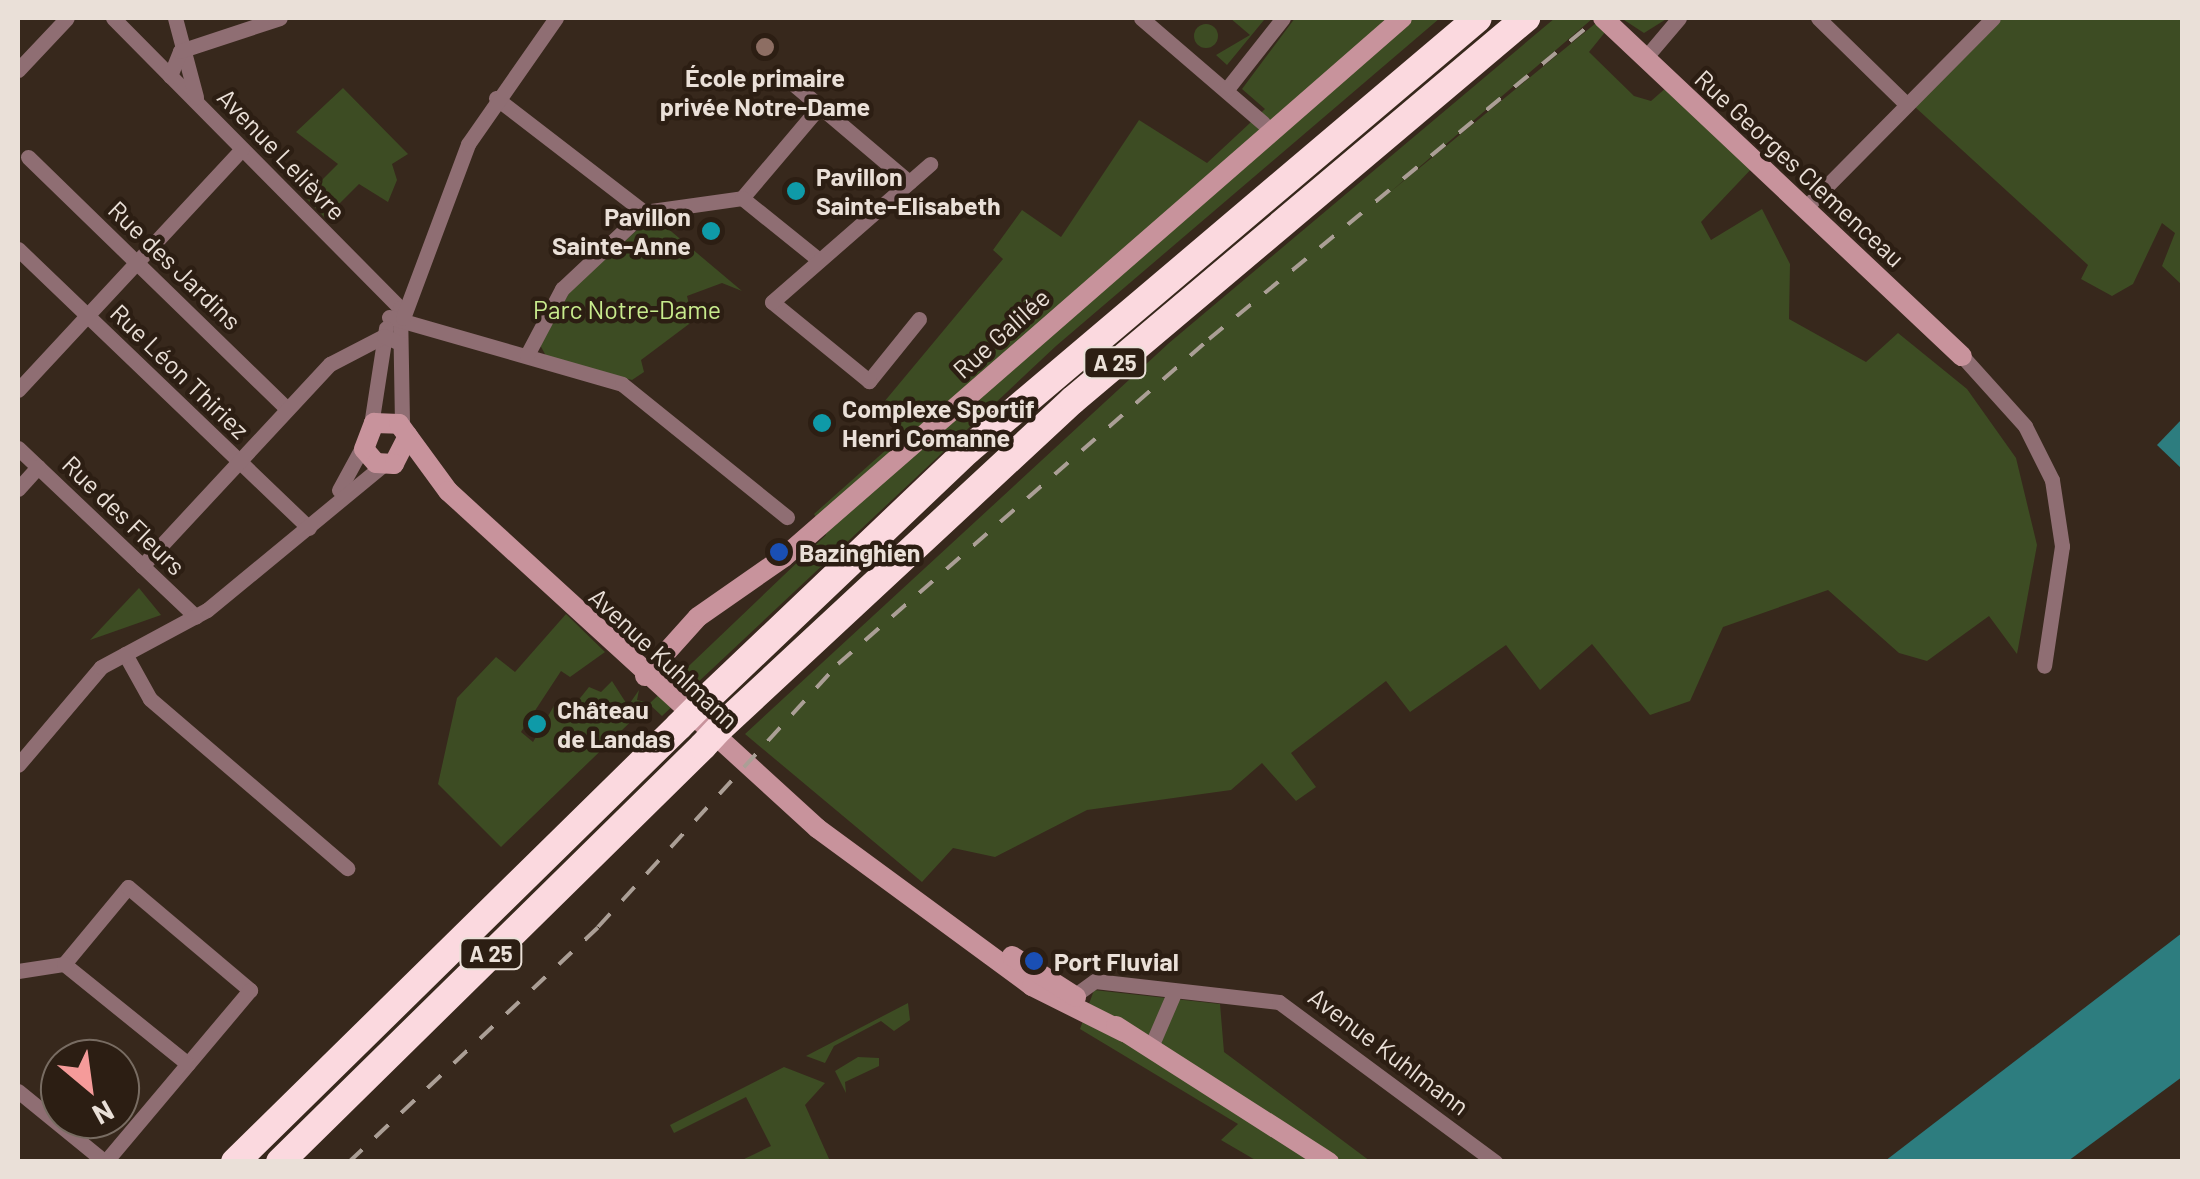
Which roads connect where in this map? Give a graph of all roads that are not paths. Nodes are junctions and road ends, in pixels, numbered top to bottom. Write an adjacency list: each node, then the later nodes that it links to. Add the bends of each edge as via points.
1 (67, 18): 19 (street)
2 (113, 18): 17 (street, Avenue Lelièvre)
3 (175, 18): 16 (street)
4 (280, 18): 16 (street)
5 (556, 18): 23 (street)
6 (1141, 18): 22 (street)
7 (1283, 18): 22 (street)
8 (1390, 18): 27 (street, Rue Galilée)
9 (1402, 18): 31 (street, Rue Galilée)
10 (1478, 18): 64 (highway, A 25, via 1044,383)
11 (1526, 18): 78 (highway, A 25, via 1073,400 712,737)
12 (1603, 18): 18 (street, Rue Georges Clemenceau)
13 (1679, 18): 18 (street)
14 (1818, 18): 24 (street)
15 (1992, 18): 24 (street)
16 (181, 42): 17 (street, via 160,52); 20 (street); 26 (street)
17 (139, 45): 20 (street, Avenue Lelièvre)
18 (1646, 56): 34 (street, Rue Georges Clemenceau)
19 (18, 70)
20 (170, 76): 26 (street, Avenue Lelièvre)
21 (790, 82): 25 (street)
22 (1227, 89): 27 (street)
23 (496, 98): 35 (street); 39 (street, via 458,166)
24 (1907, 105): 34 (street)
25 (820, 106): 32 (street); 33 (street)
26 (210, 116): 28 (street, Avenue Lelièvre)
27 (1264, 123): 31 (street, Rue Galilée)
28 (242, 150): 38 (street); 39 (street, Avenue Lelièvre)
29 (21, 158): 38 (street, Rue des Jardins)
30 (930, 164): 32 (street)
31 (1216, 175): 63 (street, Rue Galilée)
32 (909, 182): 37 (street)
33 (742, 198): 35 (street); 37 (street)
34 (1805, 208): 45 (street, Rue Georges Clemenceau)
35 (644, 212): 44 (street, via 562,289)
36 (18, 249): 40 (street, Rue Léon Thiriez)
37 (820, 260): 41 (street, via 772,302 868,381)
38 (136, 263): 40 (street); 47 (street, Rue des Jardins)
39 (394, 312): 42 (street); 43 (street); 44 (street)
40 (87, 316): 46 (street); 52 (street, Rue Léon Thiriez)
41 (919, 319)
42 (384, 336): 43 (street); 47 (street, via 336,359); 48 (street)
43 (400, 343): 49 (street)
44 (527, 356): 57 (street, via 622,384)
45 (1962, 356): 62 (street, via 2025,426 2052,480 2062,546)
46 (18, 390)
47 (287, 409): 52 (street)
48 (371, 425): 49 (street); 50 (street)
49 (405, 431): 53 (street); 56 (street, Avenue Kuhlmann)
50 (363, 446): 53 (street, Avenue Kuhlmann); 58 (street)
51 (18, 448): 54 (street, Rue des Fleurs)
52 (239, 462): 58 (street, Rue Léon Thiriez); 59 (street)
53 (388, 465): 56 (street, Avenue Kuhlmann); 58 (street)
54 (38, 467): 55 (street); 59 (street, Rue des Fleurs)
55 (18, 489)
56 (448, 491): 63 (street, Avenue Kuhlmann)
57 (787, 517)
58 (309, 528): 60 (street)
59 (142, 566): 60 (street, Rue des Fleurs)
60 (196, 618): 61 (street)
61 (125, 654): 65 (street, via 101,667); 66 (street, via 150,698)
62 (2044, 666)
63 (650, 680): 64 (street, Avenue Kuhlmann)
64 (684, 712): 70 (street, Avenue Kuhlmann, via 851,854); 73 (highway, A 25)
65 (18, 764)
66 (348, 868)
67 (64, 964): 68 (street); 72 (street); 72 (street, via 128,886 250,990)
68 (18, 971)
69 (1175, 991): 70 (street, Avenue Kuhlmann, via 1095,981); 71 (street); 80 (street, Avenue Kuhlmann, via 1293,1008)
70 (1068, 1000): 71 (street, Avenue Kuhlmann)
71 (1150, 1048): 79 (street, Avenue Kuhlmann)
72 (188, 1064): 75 (street)
73 (316, 1082): 76 (highway); 77 (highway, A 25)
74 (18, 1091): 75 (street)
75 (105, 1162)
76 (226, 1162)
77 (236, 1162)
78 (280, 1162)
79 (1329, 1162)
80 (1495, 1162)

